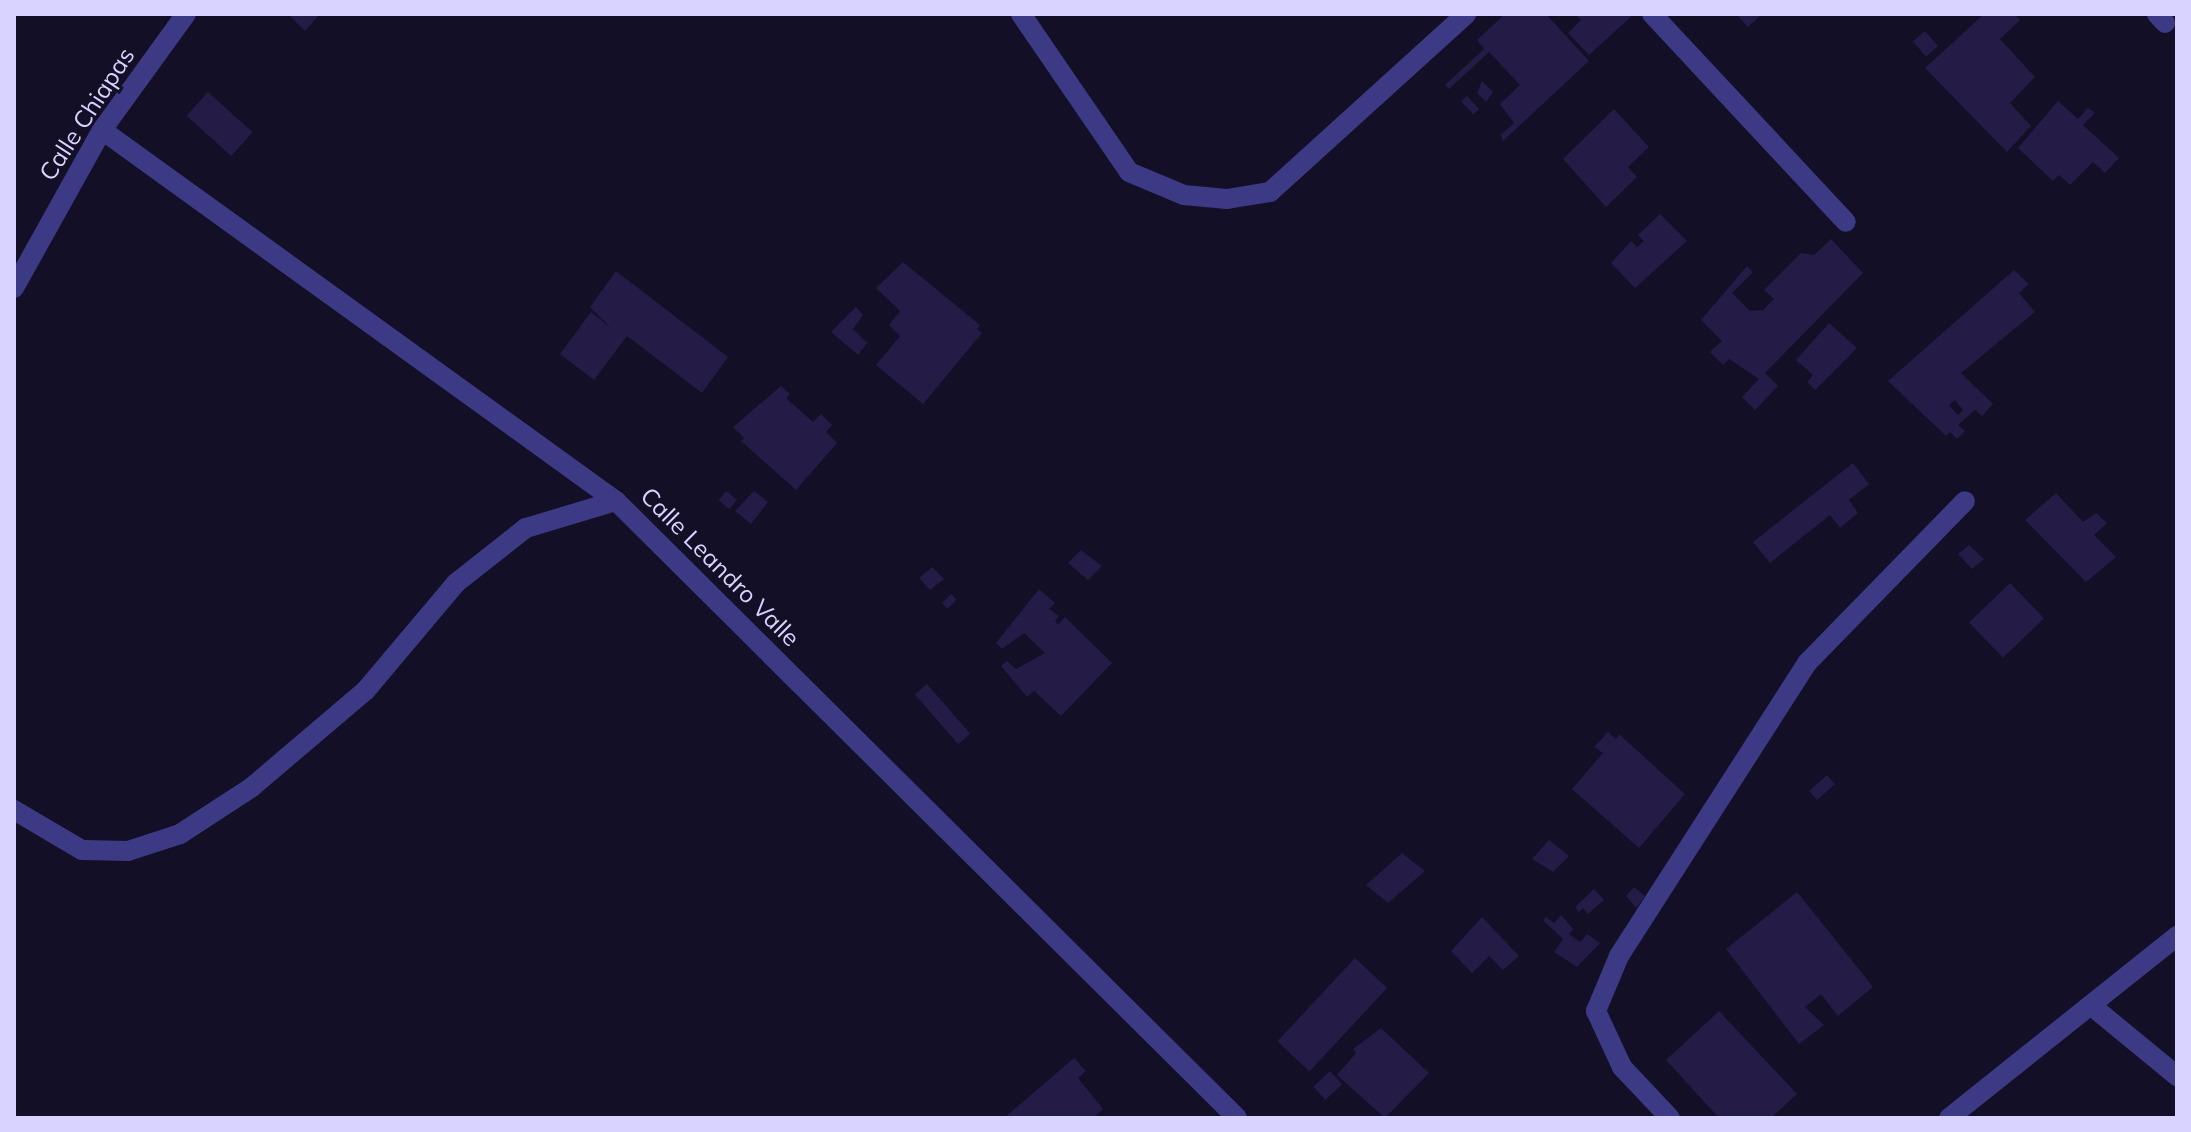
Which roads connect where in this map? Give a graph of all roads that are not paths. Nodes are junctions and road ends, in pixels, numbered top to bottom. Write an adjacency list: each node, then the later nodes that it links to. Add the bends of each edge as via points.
1 (186, 14): 5 (street, Calle Chiapas)
2 (1021, 14): 3 (street, via 1129,172 1184,195 1227,199 1270,192)
3 (1466, 14)
4 (1652, 14): 6 (street)
5 (102, 130): 7 (street, Calle Chiapas); 8 (street, Calle Leandro Valle)
6 (1846, 222)
7 (14, 288)
8 (616, 501): 10 (street, via 526,528 456,583 366,690 252,787 180,834 128,851 82,850); 14 (street, Calle Leandro Valle)
9 (1965, 501): 15 (street, via 1807,663 1619,956 1596,1011 1622,1067)
10 (14, 810)
11 (2177, 936): 12 (street)
12 (2093, 1007): 13 (street); 16 (street)
13 (2177, 1076)
14 (1237, 1118)
15 (1670, 1118)
16 (1949, 1118)

